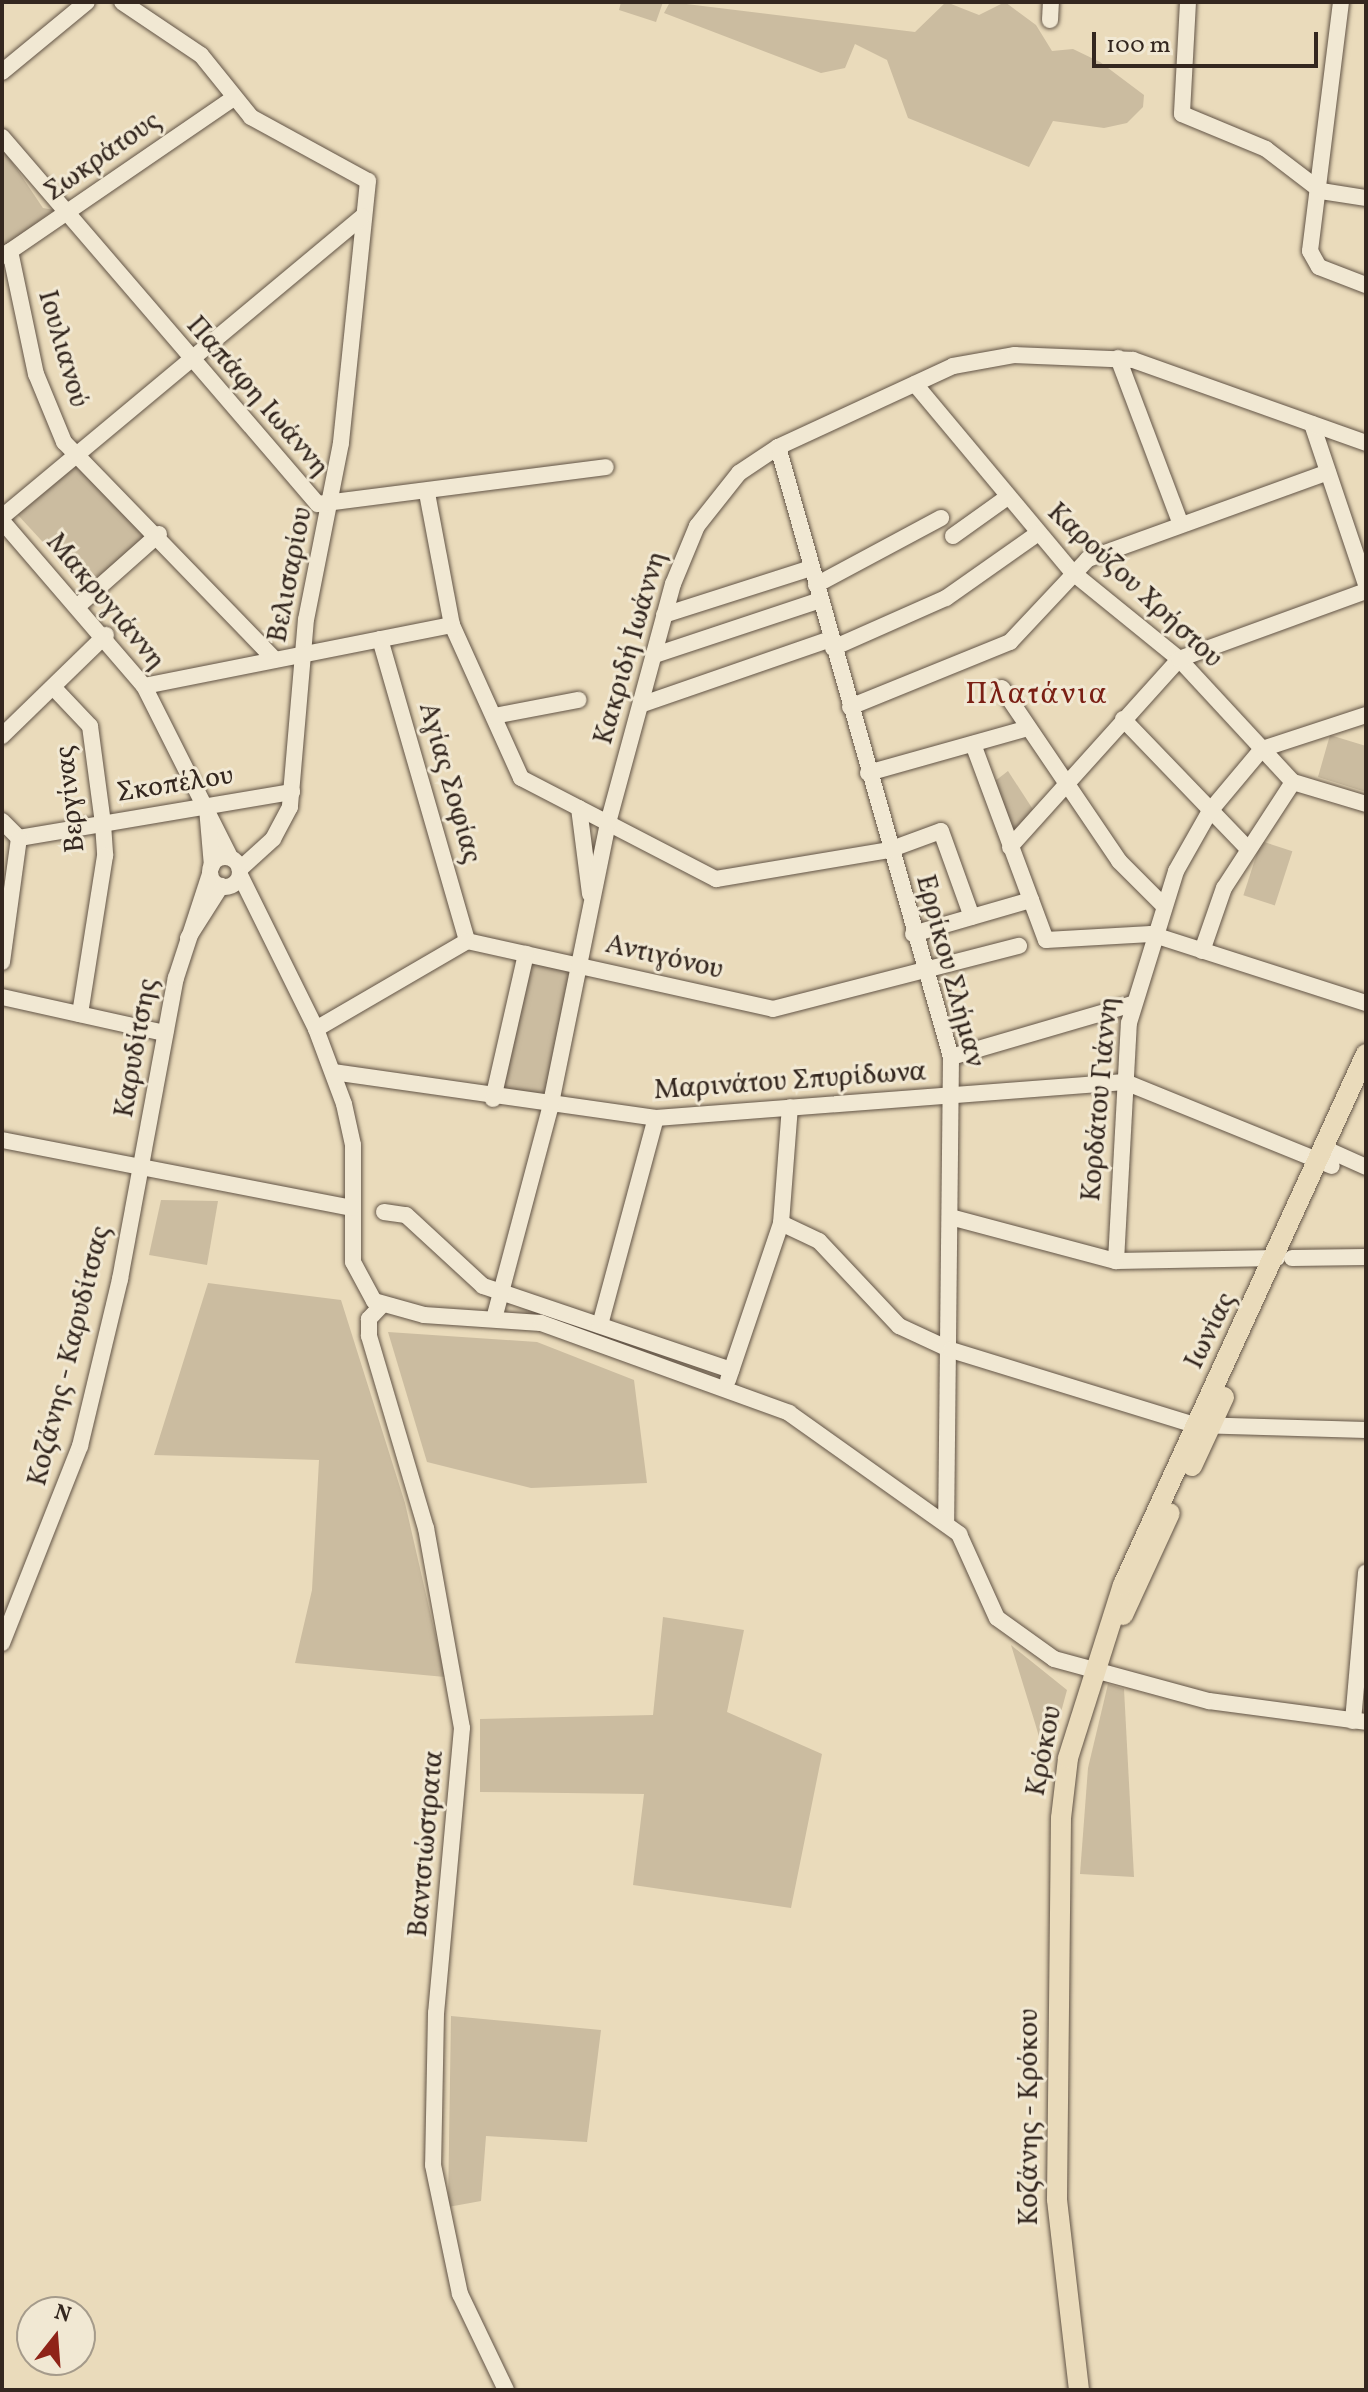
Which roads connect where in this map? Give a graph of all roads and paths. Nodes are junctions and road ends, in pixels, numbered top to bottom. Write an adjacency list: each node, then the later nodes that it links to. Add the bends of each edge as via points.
1 (87, 2): 7 (street)
2 (122, 2): 8 (street, via 201,55)
3 (1051, 2): 6 (street)
4 (1188, 2): 10 (street, via 1177,102 1194,125 1266,149)
5 (1341, 2): 10 (street)
6 (1050, 20)
7 (2, 72)
8 (232, 99): 12 (street, Σωκράτους); 13 (street, Βελισαρίου, via 275,131 366,176)
9 (2, 137): 12 (street, Παπάφη Ιωάννη)
10 (1321, 191): 11 (street); 15 (street, via 1313,261)
11 (1366, 198)
12 (67, 213): 14 (street, Σωκράτους); 17 (street, Παπάφη Ιωάννη)
13 (362, 217): 17 (street); 27 (street, Βελισαρίου)
14 (6, 254): 22 (street, Ιουλιανού, via 40,387)
15 (1366, 285)
16 (1118, 358): 18 (street, Κακριδή Ιωάννη, via 978,358); 19 (street, Κακριδή Ιωάννη); 30 (street)
17 (190, 360): 22 (street); 27 (street, Παπάφη Ιωάννη, via 300,491)
18 (915, 384): 21 (street, Κακριδή Ιωάννη); 26 (street, Καρούζου Χρήστου)
19 (1312, 424): 20 (street, Κακριδή Ιωάννη); 24 (street)
20 (1366, 443)
21 (778, 447): 35 (street, Ερρίκου Σλήμαν); 39 (street, Κακριδή Ιωάννη, via 739,473 707,509)
22 (74, 457): 29 (street); 31 (street)
23 (606, 467): 25 (street, Παπάφη Ιωάννη)
24 (1328, 472): 30 (street); 36 (street)
25 (427, 493): 27 (street, Παπάφη Ιωάννη); 40 (street)
26 (1006, 498): 32 (street, Καρούζου Χρήστου); 33 (street)
27 (331, 507): 44 (street, Βελισαρίου)
28 (941, 518): 35 (street)
29 (2, 519): 38 (street, Μακρυγιάννη)
30 (1181, 525): 34 (street)
31 (159, 534): 38 (street); 47 (street)
32 (1037, 534): 34 (street, Καρούζου Χρήστου); 43 (street, via 946,598)
33 (953, 536)
34 (1072, 572): 46 (street, Καρούζου Χρήστου); 53 (street, via 1010,642)
35 (816, 584): 39 (street); 43 (street, Ερρίκου Σλήμαν); 45 (street)
36 (1366, 584)
37 (1366, 591): 46 (street)
38 (79, 605): 41 (street, Μακρυγιάννη)
39 (664, 615): 45 (street, Κακριδή Ιωάννη)
40 (452, 625): 42 (street); 55 (street)
41 (106, 635): 48 (street, Μακρυγιάννη); 49 (street)
42 (380, 639): 44 (street); 83 (street, Αγίας Σοφίας)
43 (832, 643): 52 (street); 53 (street, Ερρίκου Σλήμαν)
44 (302, 655): 47 (street); 64 (street, Βελισαρίου)
45 (655, 655): 52 (street, Κακριδή Ιωάννη)
46 (1179, 659): 56 (street); 60 (street, Καρούζου Χρήστου)
47 (275, 660): 48 (street)
48 (144, 686): 66 (street, Μακρυγιάννη)
49 (53, 687): 58 (street); 71 (street, Βεργίνας, via 90,726)
50 (1002, 688): 57 (street)
51 (578, 700): 55 (street)
52 (643, 704): 70 (street, Κακριδή Ιωάννη)
53 (850, 707): 61 (street, Ερρίκου Σλήμαν)
54 (1366, 715): 60 (street)
55 (494, 716): 67 (street, via 521,778)
56 (1123, 719): 62 (street); 68 (street)
57 (1028, 728): 59 (street); 62 (street)
58 (2, 736)
59 (973, 744): 61 (street); 73 (street)
60 (1262, 749): 63 (street, Καρούζου Χρήστου); 68 (street, Κορδάτου Γιάννη)
61 (868, 773): 75 (street, Ερρίκου Σλήμαν)
62 (1070, 779): 73 (street); 78 (street, via 1119,861)
63 (1293, 782): 65 (street); 74 (street)
64 (292, 792): 66 (street, Σκοπέλου); 76 (street, Βελισαρίου, via 287,819)
65 (1366, 804)
66 (207, 806): 71 (street, Σκοπέλου); 76 (street, Μακρυγιάννη)
67 (579, 808): 70 (street); 79 (street)
68 (1210, 811): 74 (street); 78 (street, Κορδάτου Γιάννη)
69 (2, 821): 72 (street)
70 (608, 823): 75 (street, via 716,879); 79 (street, Κακριδή Ιωάννη)
71 (103, 824): 72 (street, Σκοπέλου); 93 (street, Βεργίνας, via 105,856)
72 (19, 838): 87 (street)
73 (1010, 847): 77 (street)
74 (1247, 848): 85 (street)
75 (889, 850): 80 (street, via 945,834); 81 (street, Ερρίκου Σλήμαν)
76 (226, 873): 94 (street, Μακρυγιάννη, via 273,941); 95 (street, Καρυδίτσης, via 187,939)
77 (1031, 900): 80 (street); 82 (street, via 1046,940)
78 (1162, 904): 82 (street, Κορδάτου Γιάννη)
79 (592, 907): 88 (street, Κακριδή Ιωάννη)
80 (972, 917): 81 (street)
81 (913, 934): 89 (street, Ερρίκου Σλήμαν)
82 (1151, 934): 85 (street); 92 (street, Κορδάτου Γιάννη)
83 (467, 941): 86 (street, Αντιγόνου); 94 (street)
84 (1019, 946): 89 (street, Αντιγόνου)
85 (1202, 951): 91 (street)
86 (526, 954): 88 (street, Αντιγόνου); 101 (street)
87 (2, 962)
88 (581, 966): 89 (street, Αντιγόνου, via 773,1009); 104 (street, Κακριδή Ιωάννη)
89 (925, 971): 97 (street, Ερρίκου Σλήμαν)
90 (2, 997): 93 (street)
91 (1366, 1003)
92 (1132, 1004): 97 (street); 99 (street, Κορδάτου Γιάννη)
93 (80, 1014): 95 (street)
94 (316, 1029): 98 (street, Μακρυγιάννη)
95 (165, 1033): 108 (street, Καρυδίτσης)
96 (1366, 1054): 107 (main road, Ιωνίας)
97 (951, 1057): 102 (street, Ερρίκου Σλήμαν)
98 (333, 1072): 101 (street, Μαρινάτου Σπυρίδωνα); 110 (street, Μακρυγιάννη, via 352,1136)
99 (1125, 1082): 102 (street, Μαρινάτου Σπυρίδωνα); 107 (street, Μαρινάτου Σπυρίδωνα); 116 (street, Κορδάτου Γιάννη)
100 (1366, 1086): 107 (main road, Ιωνίας)
101 (493, 1099): 104 (street, Μαρινάτου Σπυρίδωνα)
102 (953, 1099): 103 (street, Μαρινάτου Σπυρίδωνα); 112 (street, Ερρίκου Σλήμαν)
103 (790, 1107): 105 (street, Μαρινάτου Σπυρίδωνα); 113 (street)
104 (550, 1108): 105 (street, Μαρινάτου Σπυρίδωνα); 117 (street, Κακριδή Ιωάννη)
105 (656, 1118): 120 (street)
106 (2, 1140): 108 (street)
107 (1328, 1158): 109 (street, Μαρινάτου Σπυρίδωνα); 115 (main road, Ιωνίας)
108 (142, 1167): 110 (street); 128 (street, Κοζάνης - Καρυδίτσας, via 80,1446)
109 (1366, 1167)
110 (351, 1208): 118 (street, Μακρυγιάννη, via 357,1279)
111 (384, 1212): 117 (street, via 406,1215 483,1286)
112 (954, 1218): 116 (street); 121 (street, Ερρίκου Σλήμαν)
113 (781, 1223): 121 (street, via 819,1241 899,1326); 122 (street)
114 (1366, 1257): 115 (street)
115 (1284, 1258): 116 (street); 124 (main road, Ιωνίας)
116 (1116, 1261)
117 (502, 1290): 119 (street, Κακριδή Ιωάννη); 120 (street)
118 (381, 1306): 119 (street, via 424,1315); 132 (street, Βαντσιώστρατα, via 369,1319 369,1336 426,1528 462,1728 436,2025 433,2165 460,2294)
119 (495, 1315): 123 (street, via 541,1323)
120 (600, 1325): 122 (street)
121 (951, 1350): 124 (street); 126 (street, Ερρίκου Σλήμαν)
122 (731, 1370): 123 (street)
123 (725, 1388): 126 (street, via 819,1430)
124 (1203, 1426): 125 (street); 129 (main road, Ιωνίας)
125 (1366, 1430)
126 (946, 1524): 129 (street, via 972,1551 997,1618 1044,1653)
127 (1366, 1573): 130 (street)
128 (2, 1643)
129 (1094, 1672): 130 (street, via 1209,1701); 131 (main road, Κρόκου, via 1068,1758)
130 (1359, 1722)
131 (1060, 1842): 133 (main road, Κοζάνης - Κρόκου, via 1057,2199)
132 (506, 2390)
133 (1079, 2390)

